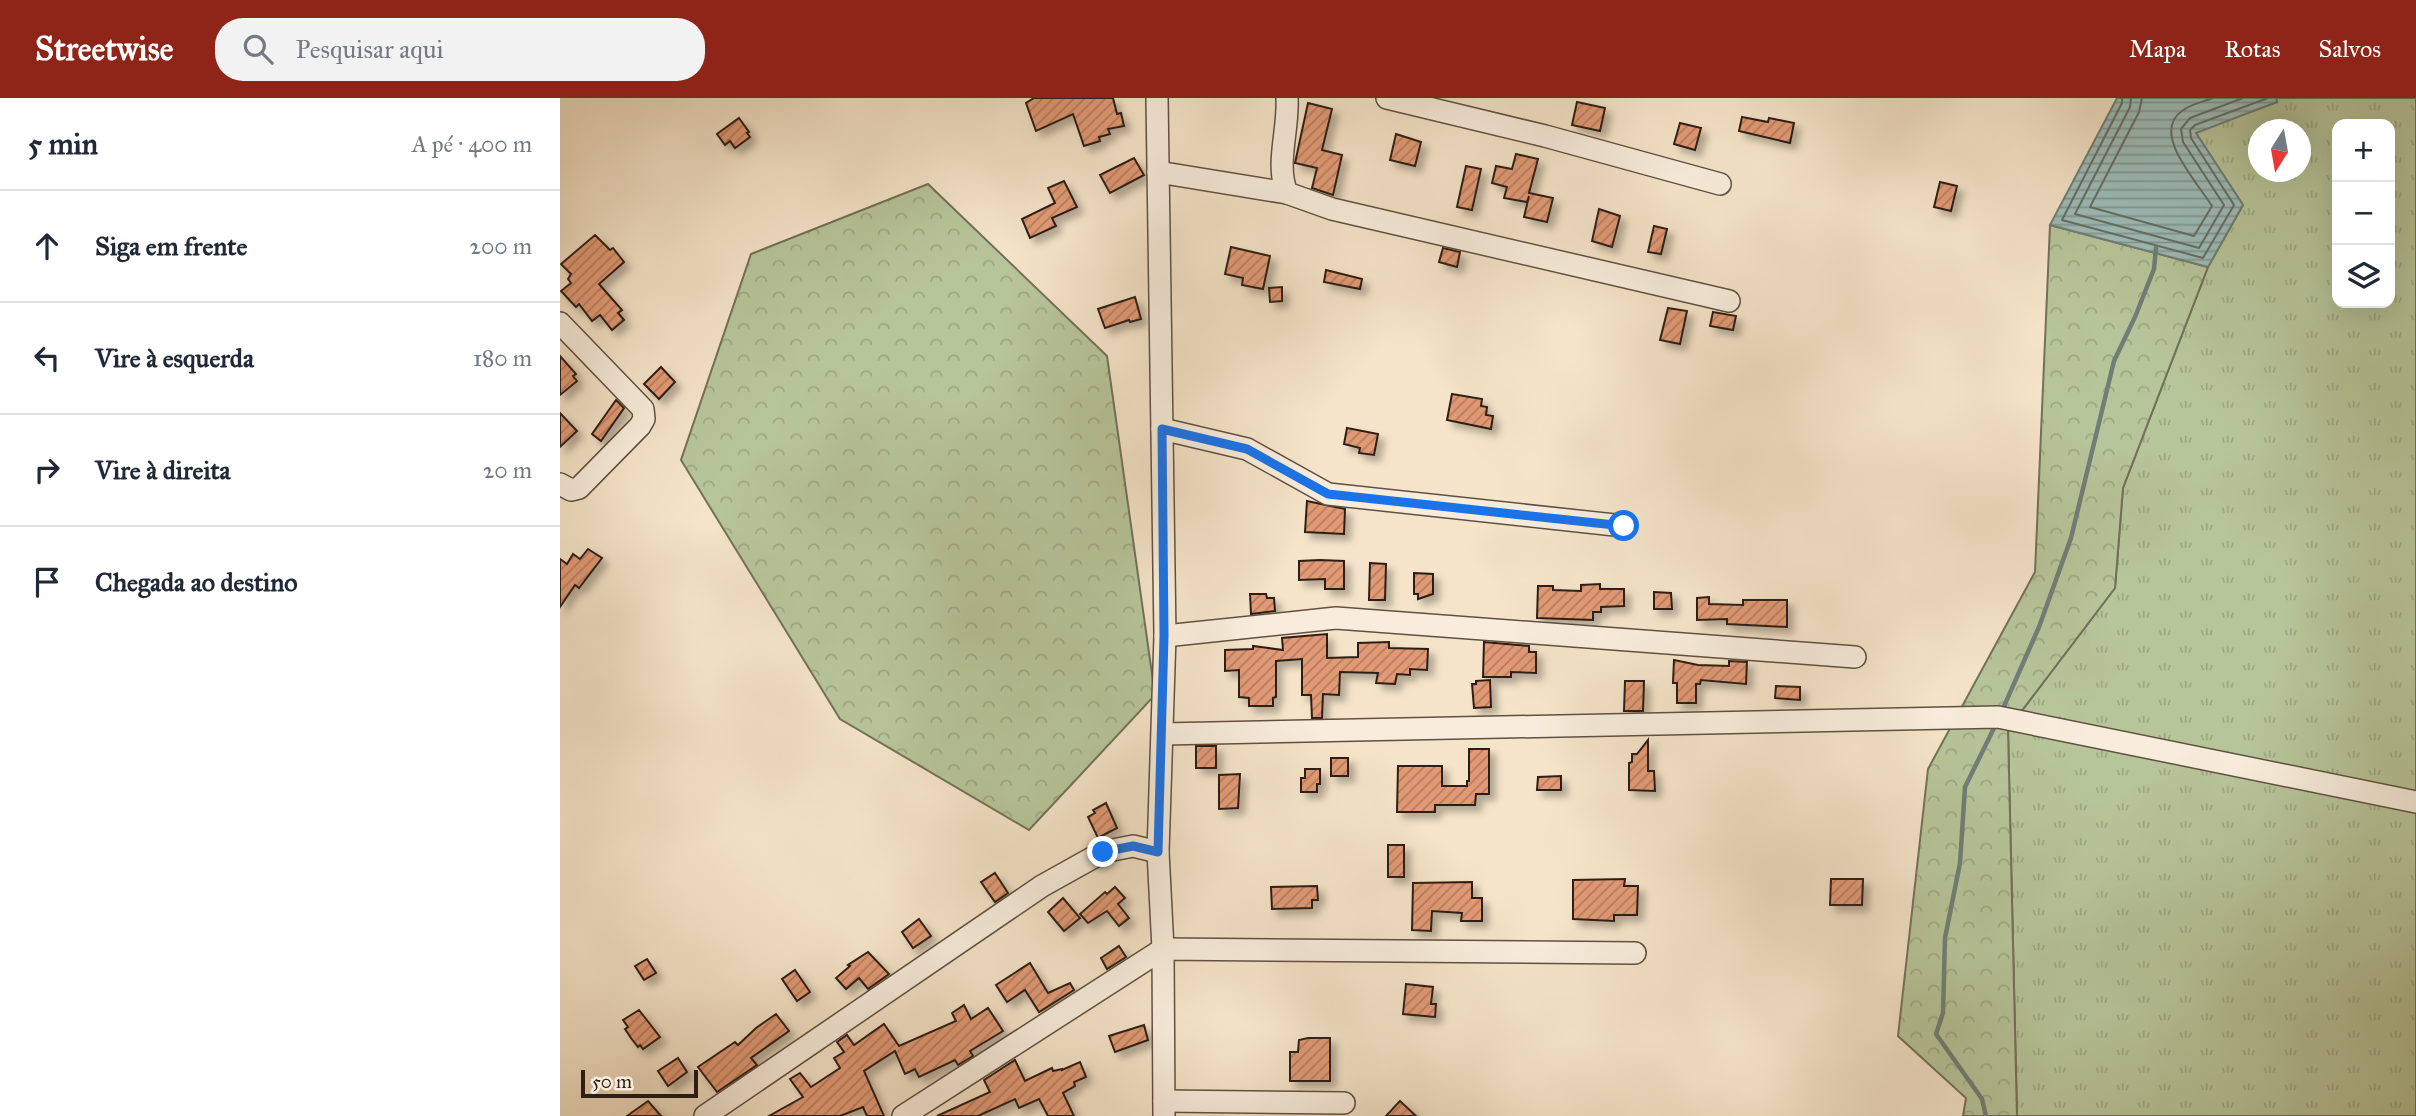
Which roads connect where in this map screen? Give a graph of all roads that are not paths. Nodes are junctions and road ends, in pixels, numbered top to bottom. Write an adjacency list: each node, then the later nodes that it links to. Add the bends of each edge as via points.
1 (1157, 98): 4 (street)
2 (1287, 98): 6 (street, via 1282,182)
3 (1387, 98): 5 (street)
4 (1158, 172): 6 (street); 9 (street)
5 (1720, 184)
6 (1287, 193): 7 (street, via 1332,209)
7 (1729, 301)
8 (560, 323): 10 (street, via 643,409 644,419 579,488 571,490)
9 (1162, 429): 11 (street, via 1247,449 1328,494); 12 (street)
10 (560, 484)
11 (1624, 526)
12 (1164, 636): 13 (street, via 1336,618); 14 (street)
13 (1855, 657)
14 (1163, 734): 15 (street, via 1998,717); 16 (street)
15 (2416, 802)
16 (1158, 852): 17 (street); 21 (street, via 1133,846 1103,852 1042,887)
17 (1163, 949): 18 (street); 20 (street); 22 (street)
18 (1635, 953)
19 (1344, 1104): 20 (street)
20 (1164, 1109)
21 (705, 1116)
22 (904, 1116)

